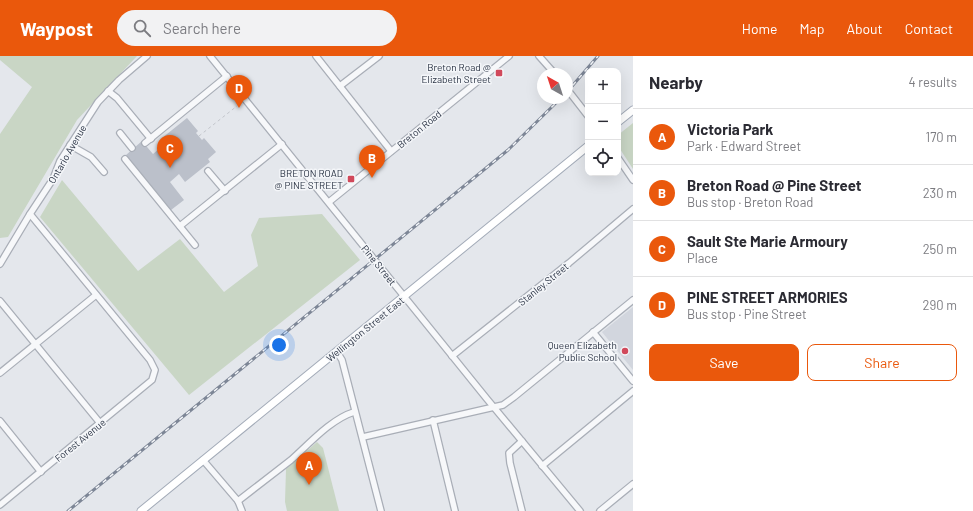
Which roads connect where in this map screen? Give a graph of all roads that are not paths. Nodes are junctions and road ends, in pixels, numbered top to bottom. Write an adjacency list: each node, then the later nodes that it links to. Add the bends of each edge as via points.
1 (148, 56): 10 (street, Ontario Avenue)
2 (210, 56): 8 (street, Pine Street)
3 (316, 56): 9 (street)
4 (379, 56): 9 (street)
5 (509, 56): 22 (street, Breton Road)
6 (539, 56): 7 (street)
7 (550, 68)
8 (227, 76): 16 (street); 18 (street, Pine Street)
9 (340, 86): 22 (street)
10 (108, 91): 16 (street, via 117,98); 19 (street, Ontario Avenue)
11 (573, 96): 12 (street)
12 (585, 112)
13 (632, 112): 14 (main road)
14 (621, 120)
15 (120, 133): 20 (street)
16 (151, 139): 17 (street)
17 (145, 144)
18 (282, 144): 28 (street); 29 (street, Pine Street)
19 (70, 145): 26 (street, via 91,157); 31 (street, Ontario Avenue, via 53,179)
20 (132, 148)
21 (585, 148): 36 (main road, Wellington Street East)
22 (391, 151): 29 (street, Breton Road)
23 (125, 159): 32 (street)
24 (621, 162): 27 (street)
25 (208, 171): 28 (street)
26 (104, 172)
27 (633, 180)
28 (225, 191): 32 (street)
29 (329, 202): 36 (street, Pine Street)
30 (633, 209): 42 (street, Stanley Street)
31 (30, 214): 34 (street, Ontario Avenue); 35 (street)
32 (180, 226): 33 (street)
33 (195, 245)
34 (0, 264)
35 (96, 295): 40 (street); 50 (street, Forest Avenue, via 150,360 155,370 152,380)
36 (404, 297): 41 (main road, Wellington Street East); 42 (street, Pine Street)
37 (633, 300): 39 (street)
38 (0, 301): 40 (street)
39 (593, 332): 44 (street); 46 (street, via 514,397 503,405)
40 (35, 344): 43 (street); 50 (street)
41 (337, 352): 47 (street, via 342,360); 53 (main road, Wellington Street East)
42 (452, 356): 46 (street, Pine Street)
43 (0, 373)
44 (633, 381)
45 (633, 391): 54 (street)
46 (494, 407): 48 (street); 52 (street, Pine Street)
47 (354, 412): 51 (street); 57 (street, via 346,414)
48 (433, 420): 51 (street); 62 (street)
49 (0, 421): 55 (street)
50 (100, 423): 55 (street, Forest Avenue)
51 (363, 437): 61 (street)
52 (522, 441): 54 (street, Pine Street); 63 (street, via 510,453 510,458)
53 (204, 460): 57 (street); 59 (main road, Wellington Street East)
54 (542, 466): 64 (street, Pine Street)
55 (41, 472): 58 (street, Forest Avenue)
56 (633, 484): 65 (street)
57 (238, 502): 60 (street)
58 (0, 505)
59 (141, 511)
60 (242, 511)
61 (381, 511)
62 (455, 511)
63 (522, 511)
64 (580, 511)
65 (600, 511)

